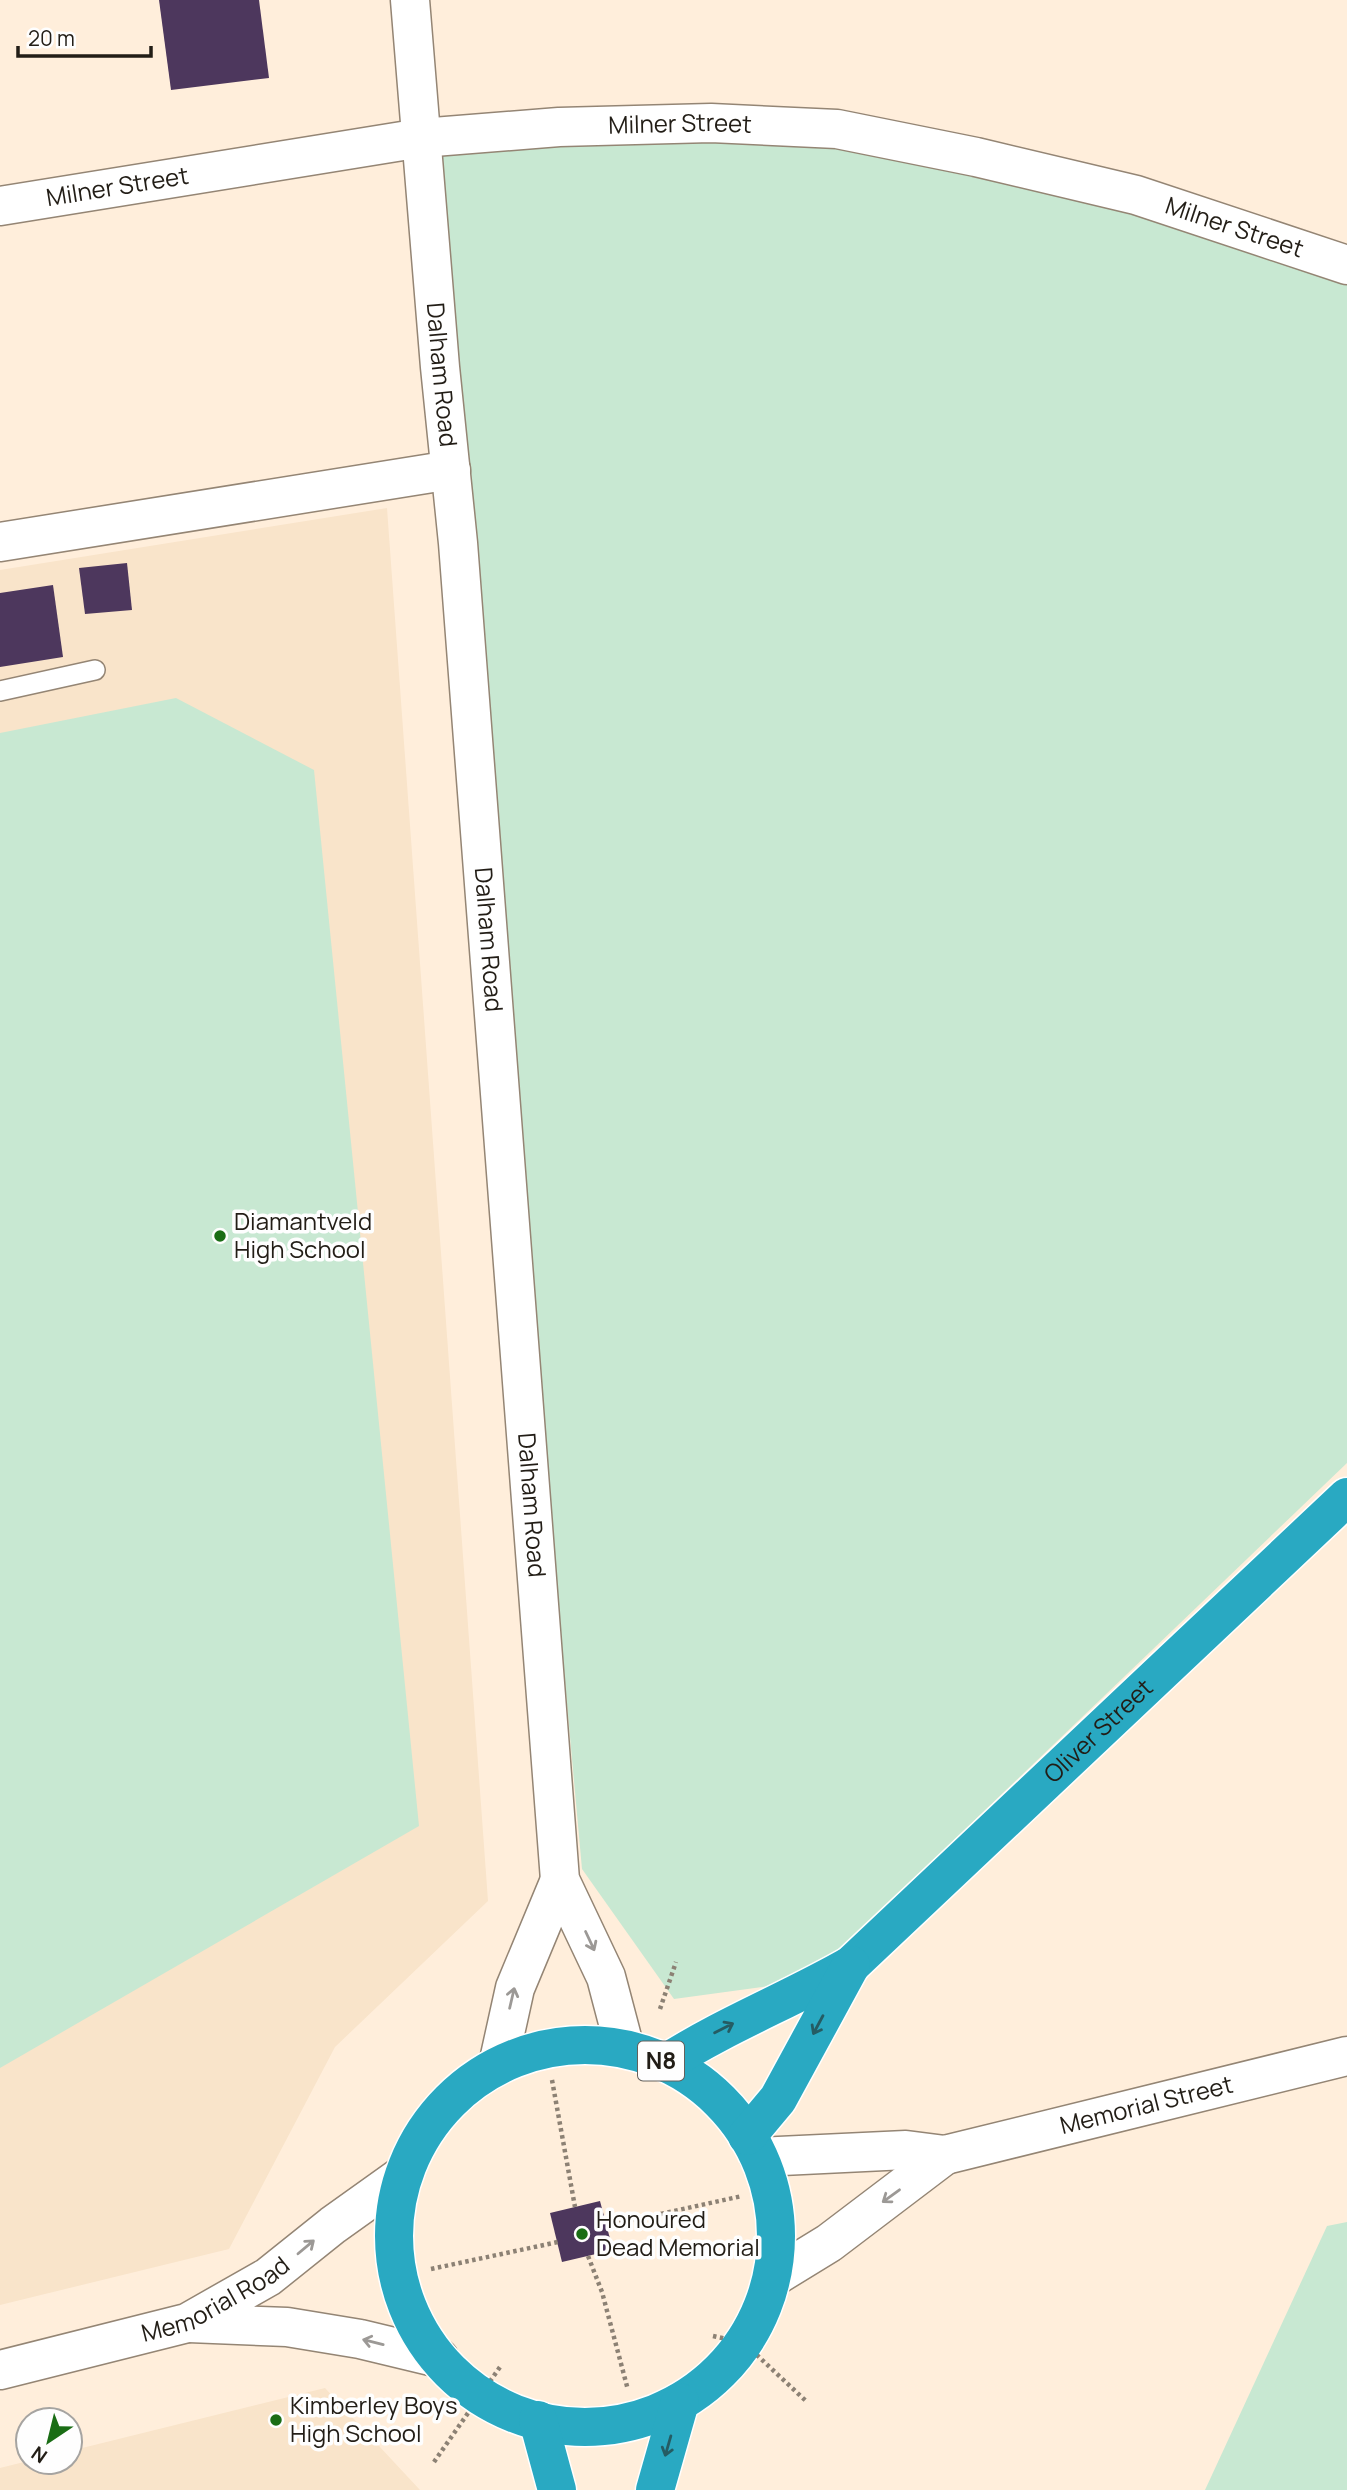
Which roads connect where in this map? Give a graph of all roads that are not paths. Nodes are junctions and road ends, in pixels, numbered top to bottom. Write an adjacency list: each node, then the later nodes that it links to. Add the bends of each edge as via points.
1 (410, 0): 2 (street, Dalham Road)
2 (421, 138): 3 (street, Milner Street); 4 (street, Milner Street, via 712,122 837,129 1136,195); 5 (street, Dalham Road)
3 (0, 206)
4 (1347, 265)
5 (451, 470): 6 (street); 10 (street, Dalham Road)
6 (0, 542)
7 (95, 670): 8 (lane)
8 (0, 691)
9 (1347, 1497): 11 (highway, Oliver Street / N8)
10 (560, 1880): 12 (street, Dalham Road, one-way to 12, via 606,1977); 15 (street, Dalham Road, one-way to 10, via 515,1988)
11 (851, 1965): 14 (highway, Oliver Street / N8, one-way to 11, via 712,2034); 16 (highway, Oliver Street / N8, one-way to 16)
12 (625, 2049): 14 (highway, N8); 15 (highway, N8, via 582,2045 538,2050)
13 (1347, 2056): 17 (street, Memorial Street)
14 (666, 2063): 16 (highway, N8, via 712,2094)
15 (498, 2065): 18 (highway, N8, via 466,2085 440,2111)
16 (753, 2147): 17 (street, Memorial Street); 19 (highway, N8, via 772,2196 776,2237)
17 (945, 2155): 19 (street, Memorial Street, one-way to 19, via 829,2243)
18 (403, 2175): 20 (street, Memorial Road, one-way to 18, via 268,2277); 21 (highway, N8, via 394,2213 402,2290 417,2327)
19 (772, 2278): 23 (highway, N8, via 761,2312 728,2339 712,2379)
20 (187, 2323): 21 (street, one-way to 20, via 286,2327); 22 (street, Memorial Road)
21 (439, 2358): 24 (highway, N8, via 491,2381 509,2411)
22 (0, 2370)
23 (681, 2402): 24 (highway, N8, via 635,2420 586,2427); 26 (highway, one-way to 26)
24 (538, 2420): 25 (highway)
25 (557, 2490)
26 (655, 2490)

